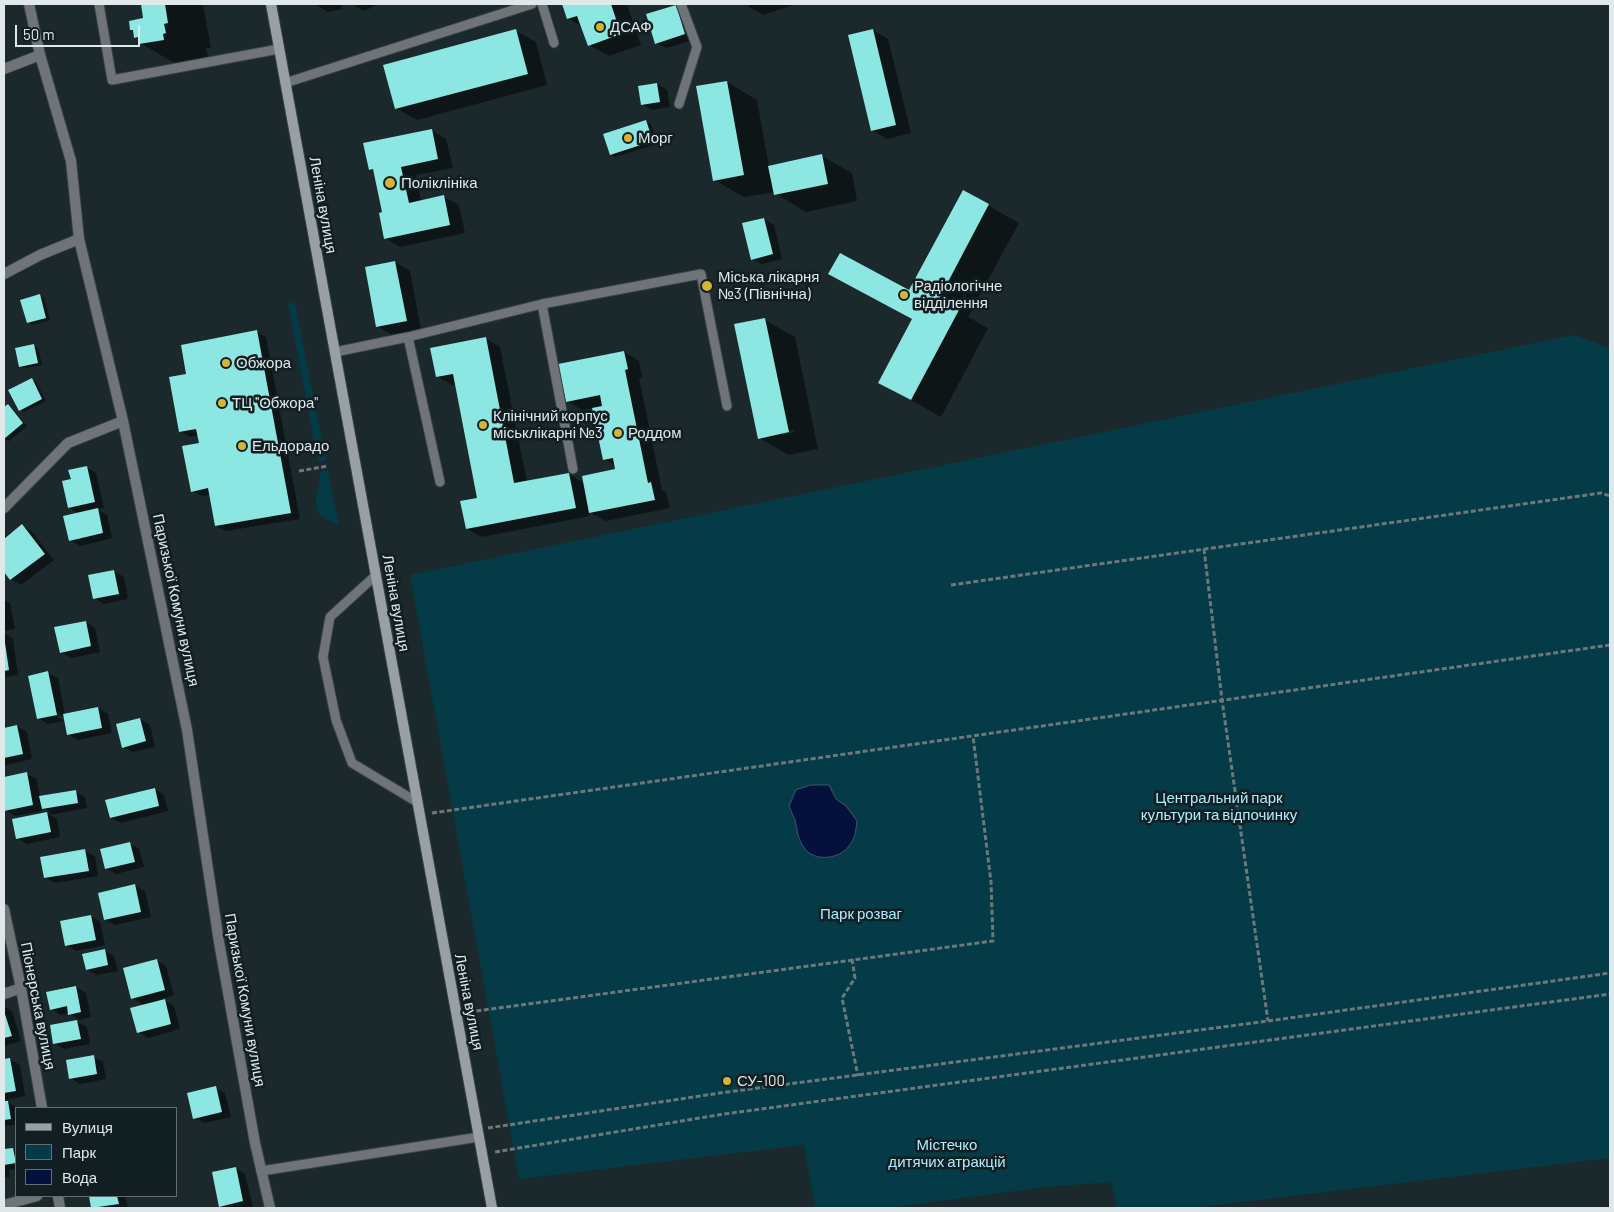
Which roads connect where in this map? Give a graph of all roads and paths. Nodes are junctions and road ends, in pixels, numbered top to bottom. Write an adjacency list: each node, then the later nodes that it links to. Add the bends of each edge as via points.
1 (29, 4): 9 (street, Паризької Комуни вулиця)
2 (99, 4): 8 (lane, via 112,80)
3 (271, 4): 8 (main road, Леніна вулиця)
4 (532, 4): 11 (lane)
5 (542, 4): 7 (lane)
6 (681, 4): 12 (lane, via 697,47)
7 (554, 43)
8 (279, 49): 11 (main road, Леніна вулиця)
9 (40, 56): 10 (street); 13 (street, Паризької Комуни вулиця, via 71,161)
10 (4, 69)
11 (285, 84): 17 (main road, Леніна вулиця)
12 (679, 104)
13 (79, 239): 14 (street, via 40,254); 19 (street, Паризької Комуни вулиця)
14 (4, 274)
15 (542, 304): 16 (lane); 18 (lane, via 701,274); 21 (lane)
16 (408, 337): 17 (lane); 23 (lane)
17 (335, 352): 27 (main road, Леніна вулиця)
18 (727, 406)
19 (123, 421): 25 (street, via 68,443); 46 (street, Паризької Комуни вулиця, via 187,730 219,942)
20 (328, 466): 22 (path)
21 (573, 469)
22 (300, 471)
23 (440, 482)
24 (1610, 496): 26 (path, via 1601,493)
25 (4, 508)
26 (1204, 549): 28 (path); 30 (path)
27 (375, 576): 32 (main road, Леніна вулиця); 32 (lane, via 330,617 323,657 336,720 352,762)
28 (951, 585)
29 (1610, 645): 30 (path)
30 (1222, 700): 31 (path); 41 (path)
31 (973, 736): 33 (path); 35 (path, via 991,882 993,941)
32 (417, 802): 33 (main road, Леніна вулиця)
33 (419, 815): 40 (main road, Леніна вулиця)
34 (4, 909): 37 (street, Піонерська вулиця)
35 (852, 959): 40 (path); 42 (path, via 855,978 842,998)
36 (1610, 973): 41 (path)
37 (21, 988): 38 (street); 43 (street, Піонерська вулиця)
38 (4, 994)
39 (1610, 994): 45 (path, via 724,1114)
40 (456, 1014): 44 (main road, Леніна вулиця)
41 (1268, 1021): 42 (path)
42 (858, 1076): 44 (path, via 720,1093)
43 (42, 1107)
44 (478, 1133): 45 (main road, Леніна вулиця); 46 (lane)
45 (482, 1154): 50 (main road, Леніна вулиця)
46 (261, 1171): 49 (street, Паризької Комуни вулиця)
47 (33, 1197): 48 (street)
48 (4, 1205)
49 (270, 1208)
50 (492, 1208)

